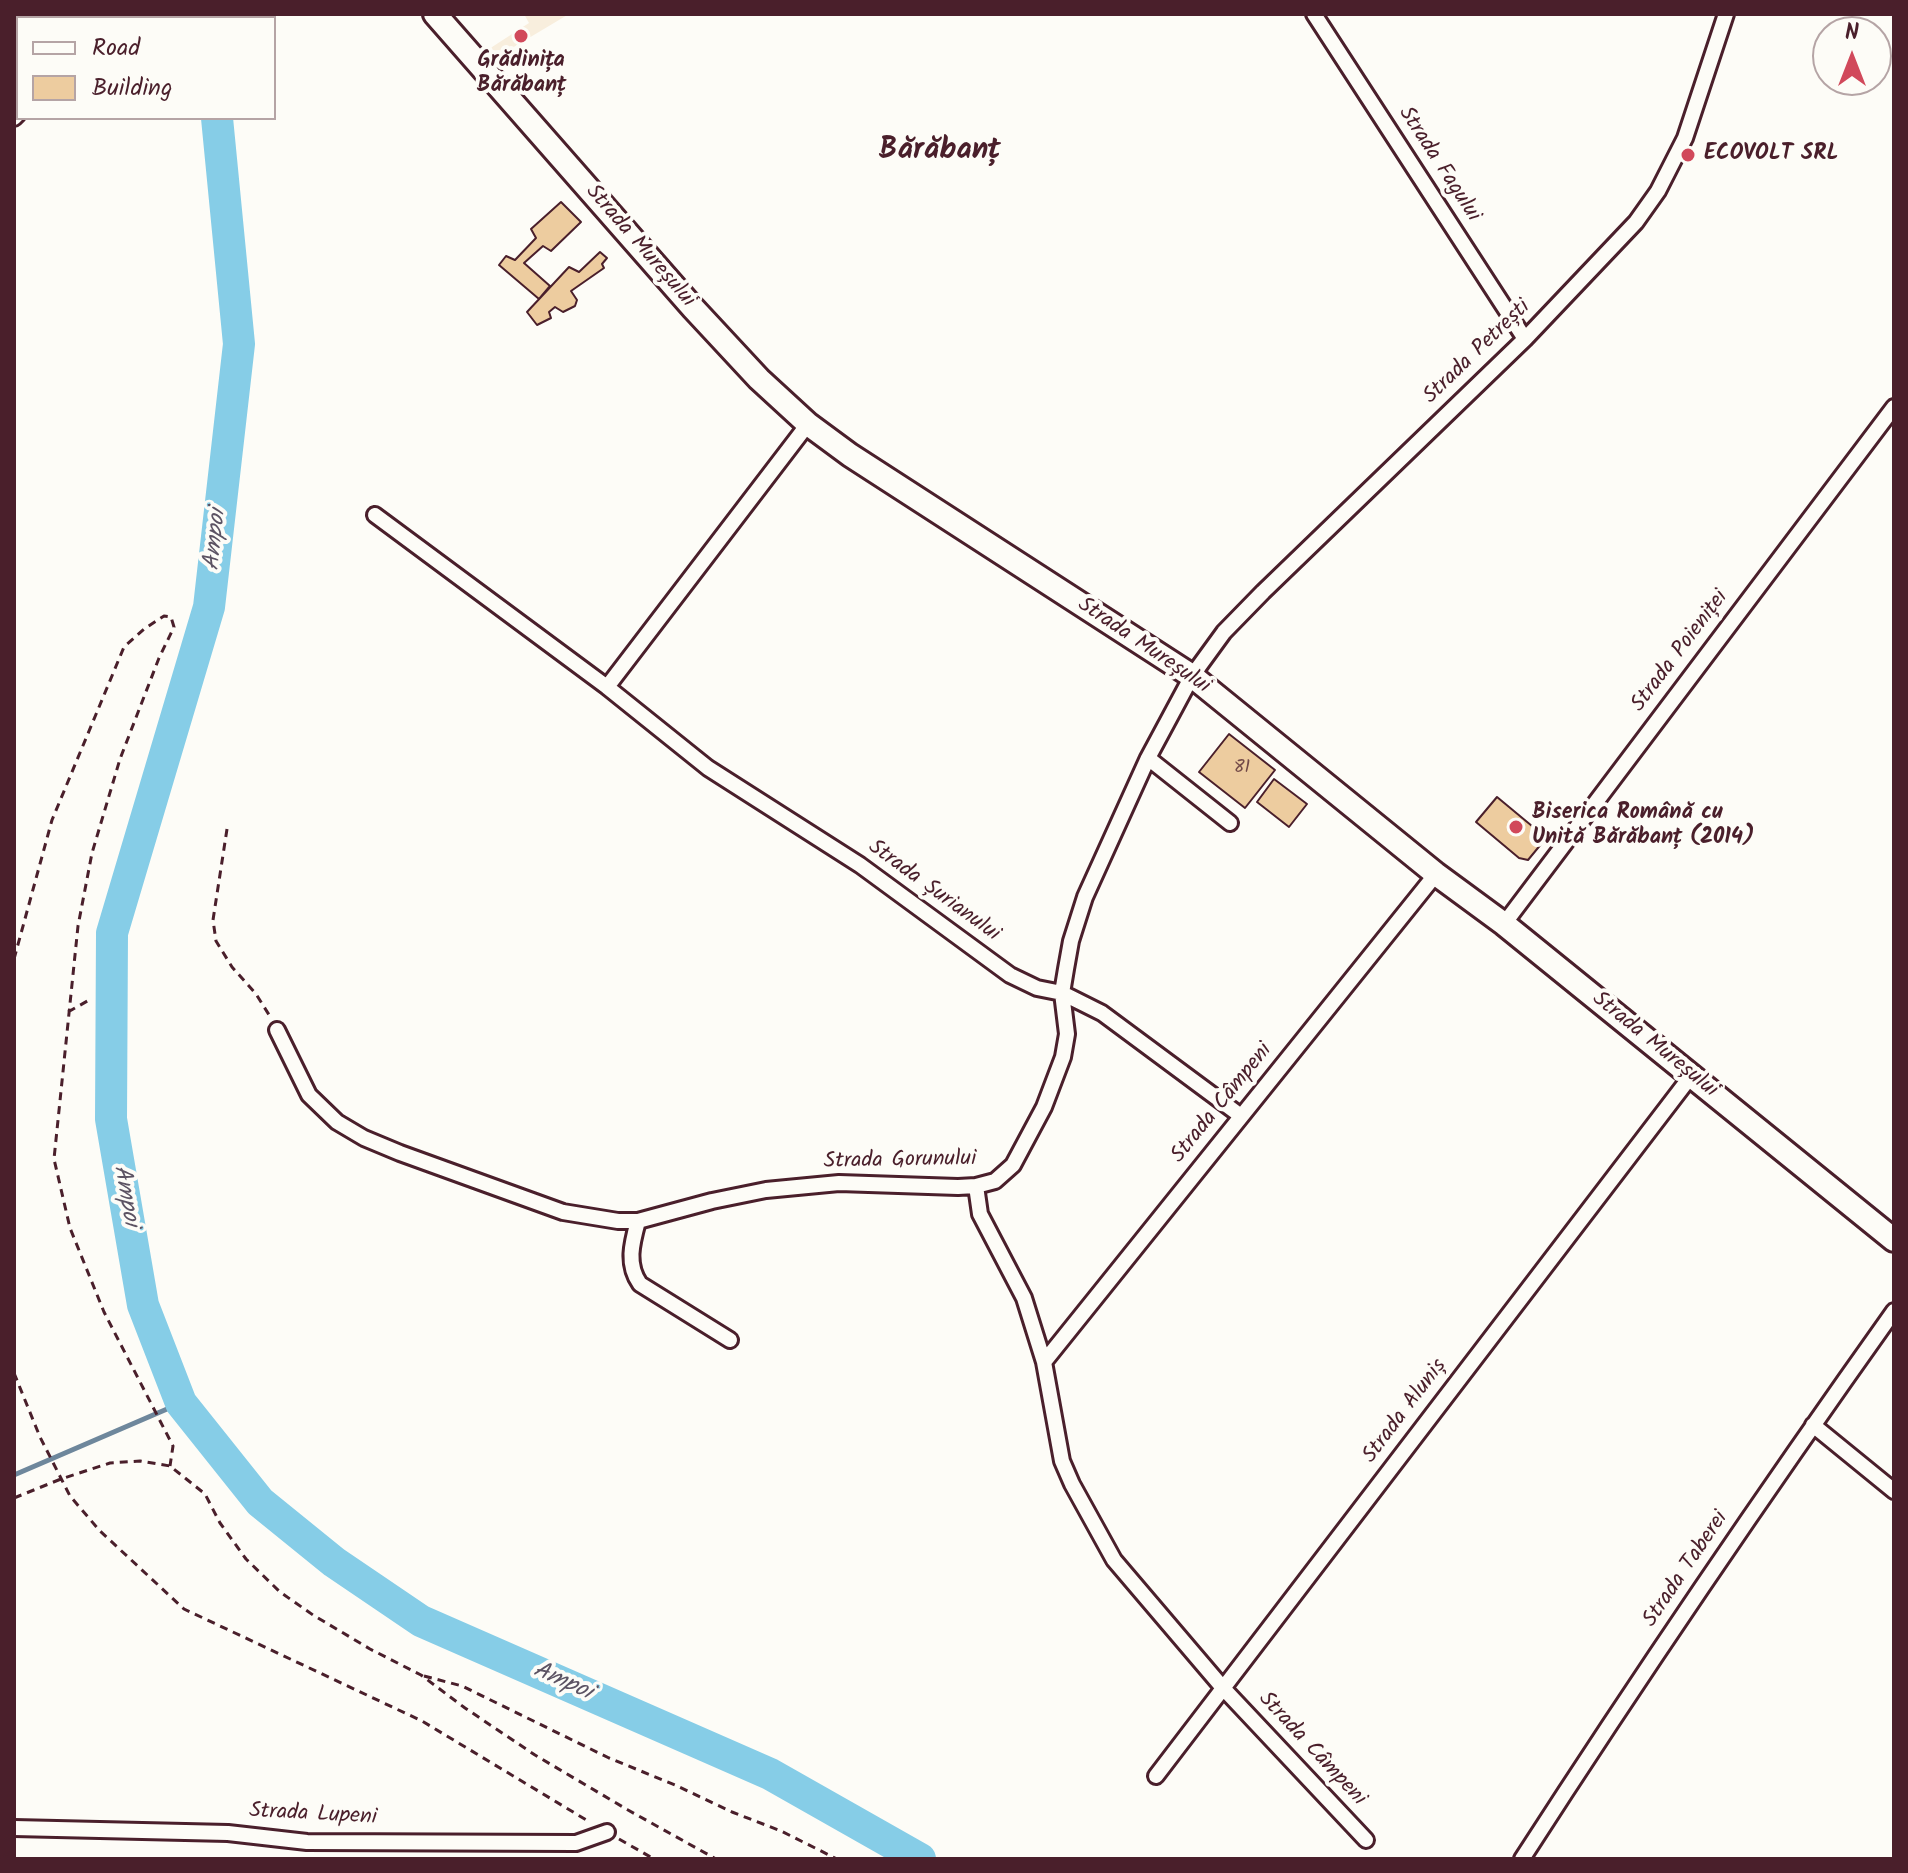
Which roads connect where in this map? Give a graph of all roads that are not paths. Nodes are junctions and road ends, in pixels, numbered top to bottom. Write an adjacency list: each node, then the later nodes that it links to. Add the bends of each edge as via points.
1 (435, 14): 6 (street, Strada Mureșului, via 693,308)
2 (1726, 14): 4 (street, Strada Petrești, via 1685,138 1658,191 1636,222)
3 (1318, 15): 4 (street, Strada Fagului)
4 (1525, 339): 8 (street, Strada Petrești, via 1263,592)
5 (1894, 407): 13 (street, Strada Poieniței)
6 (808, 424): 8 (street, Strada Mureșului); 9 (street)
7 (375, 515): 9 (street, Strada Șurianului)
8 (1192, 676): 10 (street, Strada Gorunului); 12 (street, Strada Mureșului)
9 (607, 687): 14 (street, Strada Șurianului, via 708,768 860,865 1010,975)
10 (1148, 758): 11 (street); 14 (street, Strada Gorunului, via 1085,897)
11 (1230, 823)
12 (1436, 874): 13 (street, Strada Mureșului); 17 (street, Strada Câmpeni)
13 (1504, 924): 16 (street, Strada Mureșului)
14 (1062, 993): 17 (street, Strada Șurianului, via 1102,1013); 18 (street, Strada Gorunului, via 1067,1034 1044,1107 1013,1165 995,1181)
15 (277, 1030): 19 (street, Strada Gorunului, via 309,1095 337,1122 364,1138 563,1212)
16 (1691, 1076): 20 (street, Strada Mureșului); 26 (street, Strada Aluniș)
17 (1241, 1116): 23 (street, Strada Câmpeni)
18 (976, 1186): 19 (street, Strada Gorunului, via 839,1183 766,1190); 23 (street, Strada Câmpeni, via 980,1214 1024,1298)
19 (638, 1221): 22 (street, via 631,1260 640,1284)
20 (1894, 1240)
21 (1894, 1311): 24 (street, Strada Taberei)
22 (730, 1340)
23 (1044, 1362): 26 (street, Strada Câmpeni, via 1062,1461 1072,1484 1114,1560)
24 (1813, 1425): 25 (street); 31 (street, Strada Taberei)
25 (1894, 1491)
26 (1223, 1688): 27 (street, Strada Aluniș); 30 (street, Strada Câmpeni)
27 (1156, 1776)
28 (14, 1828): 29 (street, Strada Lupeni, via 228,1833 307,1842 576,1843)
29 (607, 1832)
30 (1366, 1840)
31 (1522, 1859)

